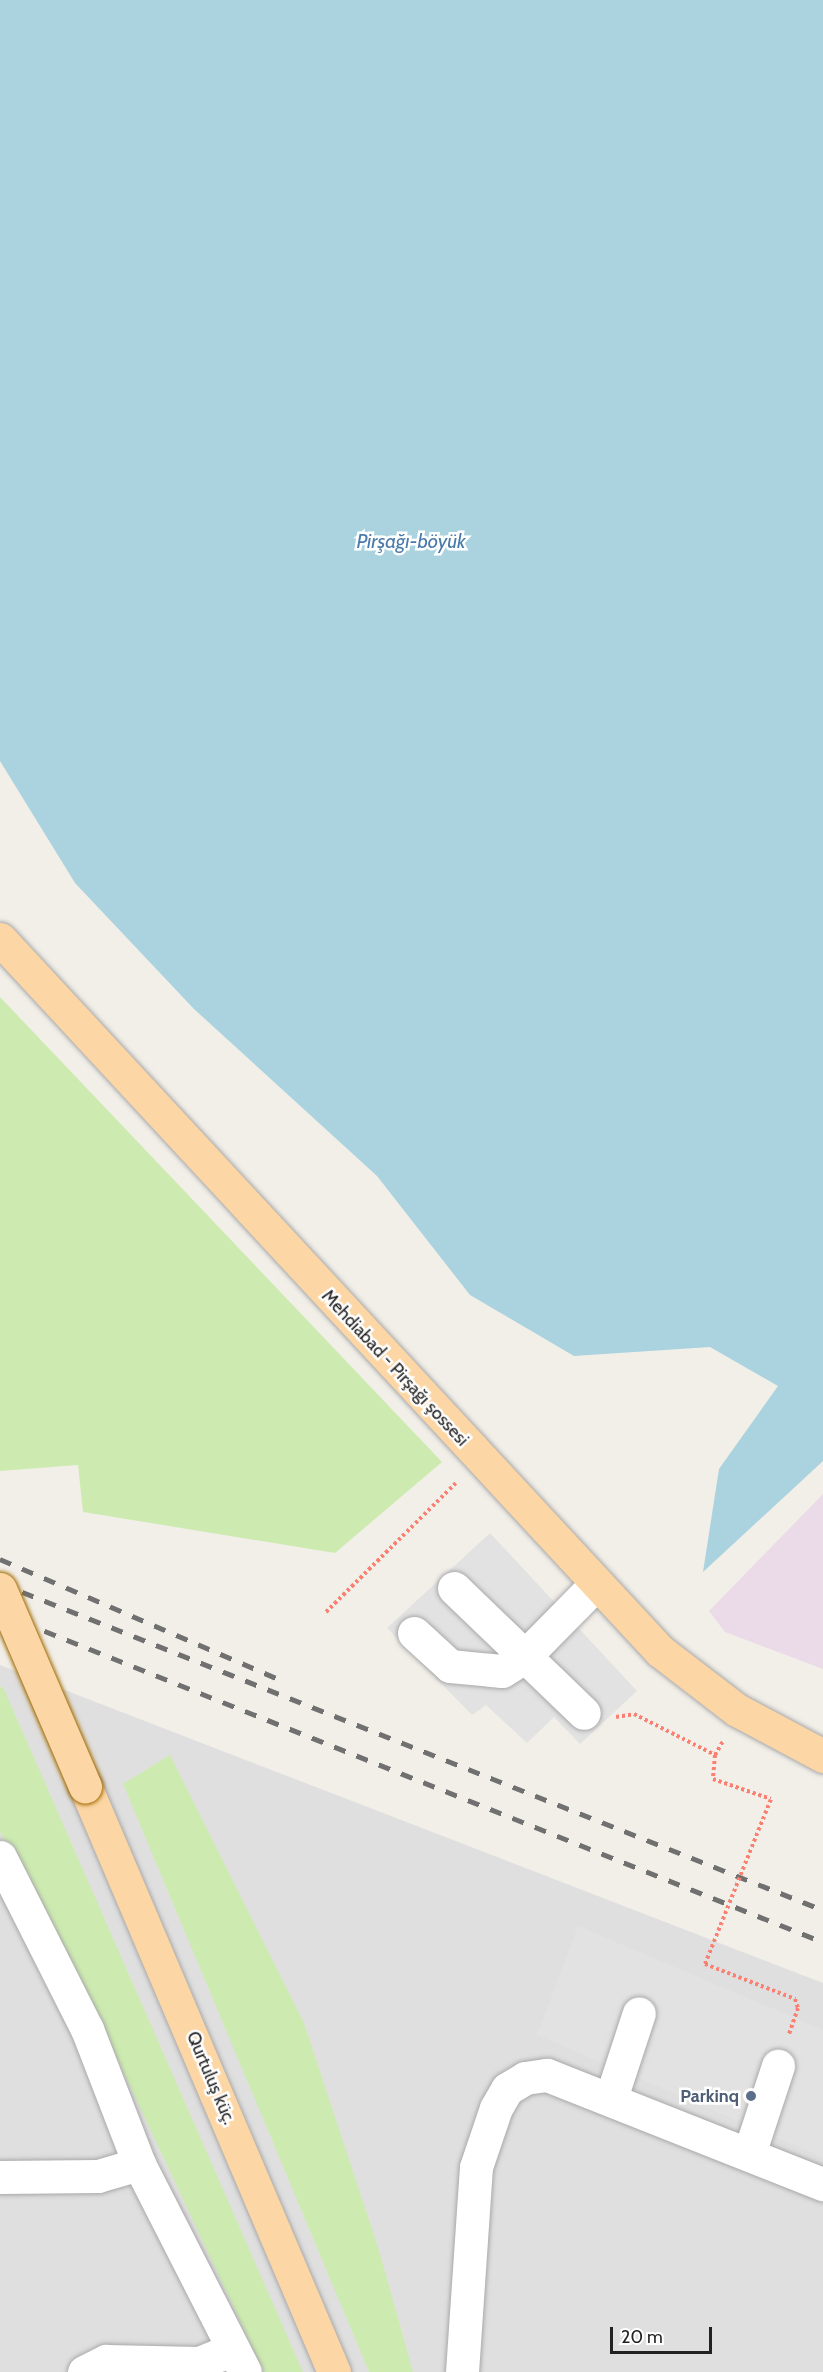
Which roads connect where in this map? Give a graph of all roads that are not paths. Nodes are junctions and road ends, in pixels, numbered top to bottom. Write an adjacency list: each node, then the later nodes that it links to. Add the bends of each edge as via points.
1 (0, 939): 2 (main road, Mehdiabad - Pirşağı şossesi)
2 (595, 1585): 6 (street); 8 (main road, Mehdiabad - Pirşağı şossesi, via 696,1681 737,1710)
3 (454, 1588): 6 (street)
4 (0, 1589): 19 (main road, Qurtuluş küç., bridge)
5 (414, 1633): 6 (street, via 450,1666 464,1671 502,1671)
6 (524, 1657): 7 (street)
7 (585, 1713)
8 (823, 1756)
9 (0, 1857): 14 (street, via 87,2028)
10 (639, 2013): 12 (street)
11 (778, 2066): 13 (street)
12 (611, 2098): 13 (street); 20 (street, via 548,2075 525,2079 507,2089 496,2108 474,2188)
13 (749, 2154): 16 (street)
14 (139, 2164): 15 (street, via 98,2176); 17 (street)
15 (0, 2177)
16 (823, 2184)
17 (238, 2361): 18 (street, via 106,2361)
18 (84, 2372)
19 (334, 2372)
20 (462, 2372)

